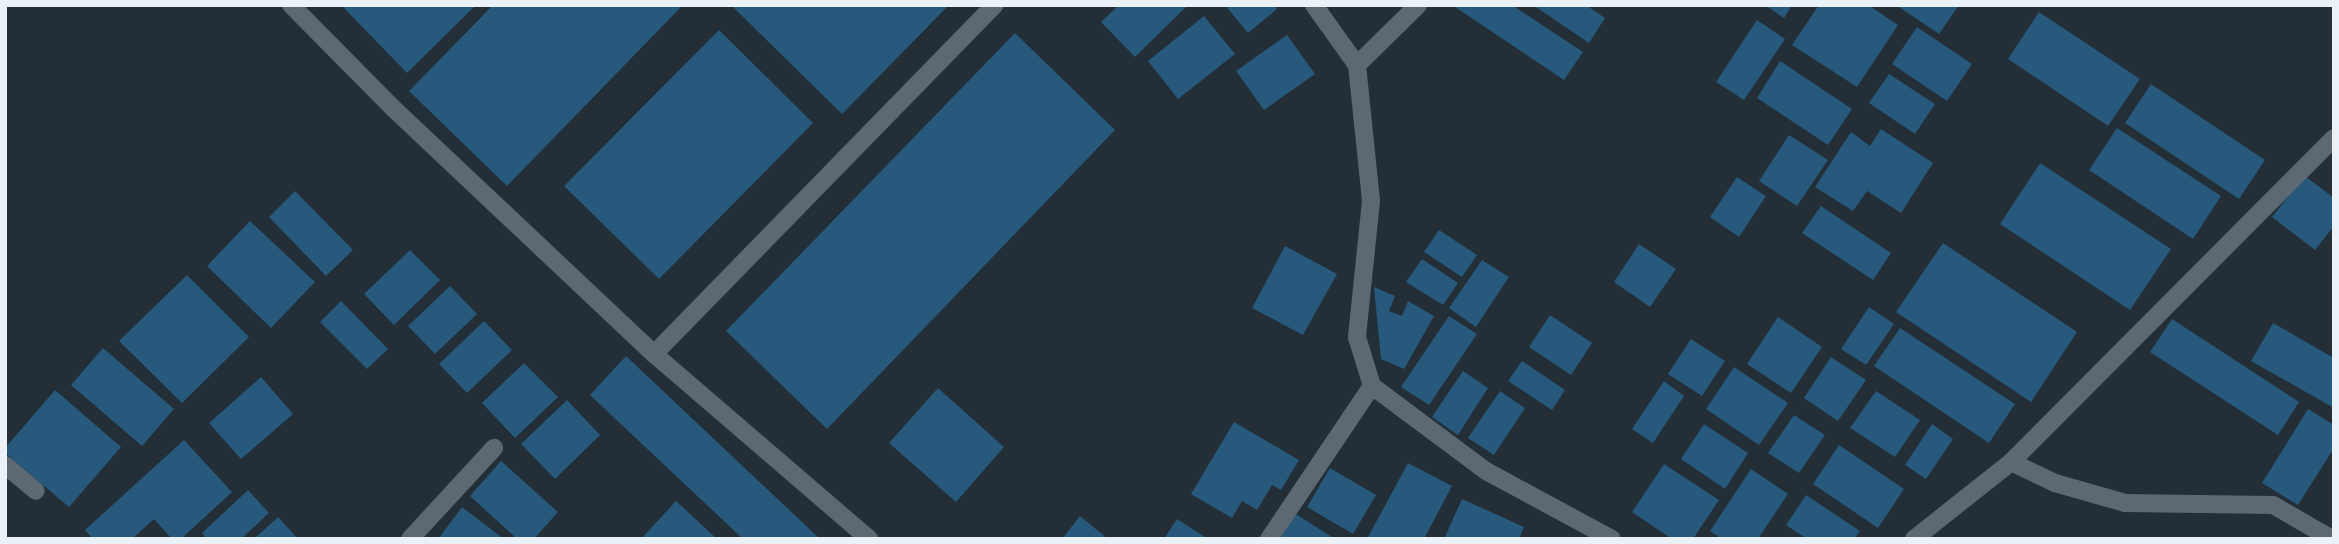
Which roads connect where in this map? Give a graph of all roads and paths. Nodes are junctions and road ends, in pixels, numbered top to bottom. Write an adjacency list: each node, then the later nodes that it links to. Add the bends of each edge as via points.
1 (291, 5): 7 (street, via 394,109)
2 (995, 5): 7 (street)
3 (1314, 5): 5 (street)
4 (1418, 5): 5 (street)
5 (1357, 65): 8 (street, via 1371,201 1357,337)
6 (2334, 138): 10 (street)
7 (654, 354): 14 (street)
8 (1372, 386): 15 (street); 16 (street, via 1486,471)
9 (494, 448): 13 (street)
10 (2011, 461): 17 (street); 18 (street, via 2055,484 2125,503 2273,505)
11 (5, 465): 12 (street)
12 (36, 491)
13 (410, 539)
14 (869, 539)
15 (1269, 539)
16 (1612, 539)
17 (1914, 539)
18 (2332, 539)

